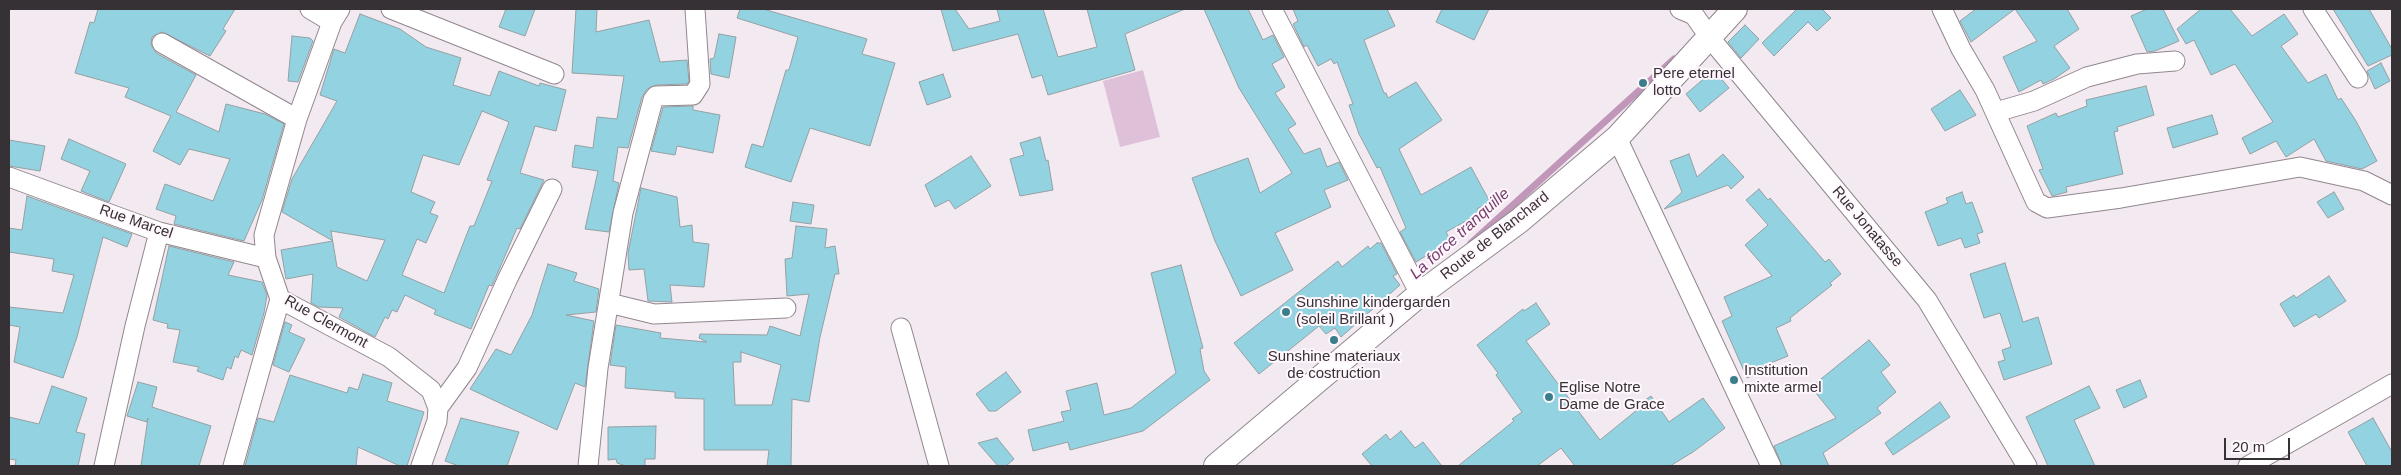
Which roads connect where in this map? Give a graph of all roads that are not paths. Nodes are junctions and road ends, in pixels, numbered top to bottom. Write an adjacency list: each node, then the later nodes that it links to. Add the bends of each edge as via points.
1 (310, 9): 9 (street)
2 (391, 9): 13 (street)
3 (695, 9): 25 (street, via 700,84 693,95 656,96 653,100 623,213)
4 (1272, 9): 23 (street)
5 (1680, 9): 10 (street, Rue Jonatasse, via 1694,15)
6 (1735, 9): 10 (street, Route de Blanchard)
7 (1942, 9): 15 (street)
8 (2313, 9): 14 (street)
9 (336, 15): 16 (street, Rue Clermont)
10 (1710, 38): 17 (street, Route de Blanchard); 37 (street, Rue Jonatasse, via 1928,300)
11 (162, 43): 16 (street)
12 (2175, 61): 15 (street, via 2137,64 2087,77 2034,101)
13 (554, 74)
14 (2358, 78)
15 (1996, 112): 20 (street, via 2036,202 2047,208 2300,167 2364,180)
16 (297, 119): 22 (street, Rue Clermont, via 264,235)
17 (1617, 138): 23 (street, Route de Blanchard, via 1519,220); 36 (street)
18 (9, 176): 21 (street, Rue Marcel)
19 (552, 190): 29 (street, via 467,368)
20 (2392, 195)
21 (159, 232): 22 (street, Rue Marcel); 30 (street)
22 (266, 258): 24 (street, Rue Clermont)
23 (1420, 294): 35 (street, Route de Blanchard)
24 (280, 299): 29 (street, Rue Clermont, via 388,357 431,390); 31 (street)
25 (609, 303): 26 (street, via 654,314); 33 (street, via 598,368)
26 (786, 308)
27 (901, 328): 34 (street)
28 (2392, 384): 38 (street)
29 (438, 408): 32 (street, via 438,421)
30 (104, 466)
31 (233, 466)
32 (421, 466)
33 (588, 466)
34 (939, 466)
35 (1216, 466)
36 (1771, 466)
37 (2027, 466)
38 (2248, 466)

